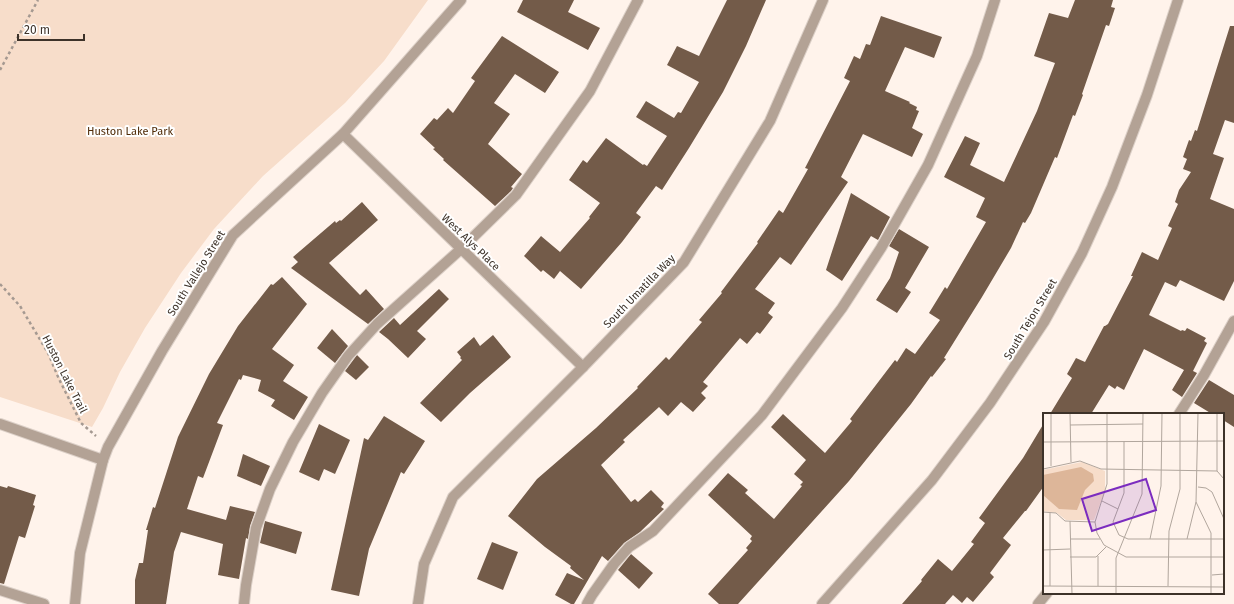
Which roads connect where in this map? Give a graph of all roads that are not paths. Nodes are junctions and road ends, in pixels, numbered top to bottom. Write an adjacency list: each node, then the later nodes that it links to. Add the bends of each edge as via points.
1 (461, 0): 6 (street, South Vallejo Street)
2 (638, 0): 7 (street, via 590,91 550,148 516,195)
3 (823, 0): 9 (street, South Umatilla Way, via 770,121 684,262)
4 (996, 0): 19 (street, via 977,56 928,165 881,248 842,308 762,415 653,531 629,547)
5 (1178, 0): 20 (street, South Tejon Street, via 1147,95 1112,187 1082,253 1044,322 990,403 932,480)
6 (343, 134): 7 (street, West Alys Place); 12 (street, South Vallejo Street, via 234,234 162,351)
7 (461, 249): 9 (street, West Alys Place); 17 (street, via 377,324 348,356 322,393 293,442 270,489 256,528)
8 (1234, 321): 10 (street)
9 (583, 367): 18 (street, South Umatilla Way, via 453,497 424,564)
10 (1180, 413)
11 (0, 424): 12 (street)
12 (103, 460): 16 (street, South Vallejo Street, via 80,554)
13 (0, 590): 15 (street)
14 (1046, 594): 21 (street)
15 (44, 604)
16 (75, 604)
17 (244, 604)
18 (418, 604)
19 (587, 604)
20 (822, 604)
21 (1038, 604)

